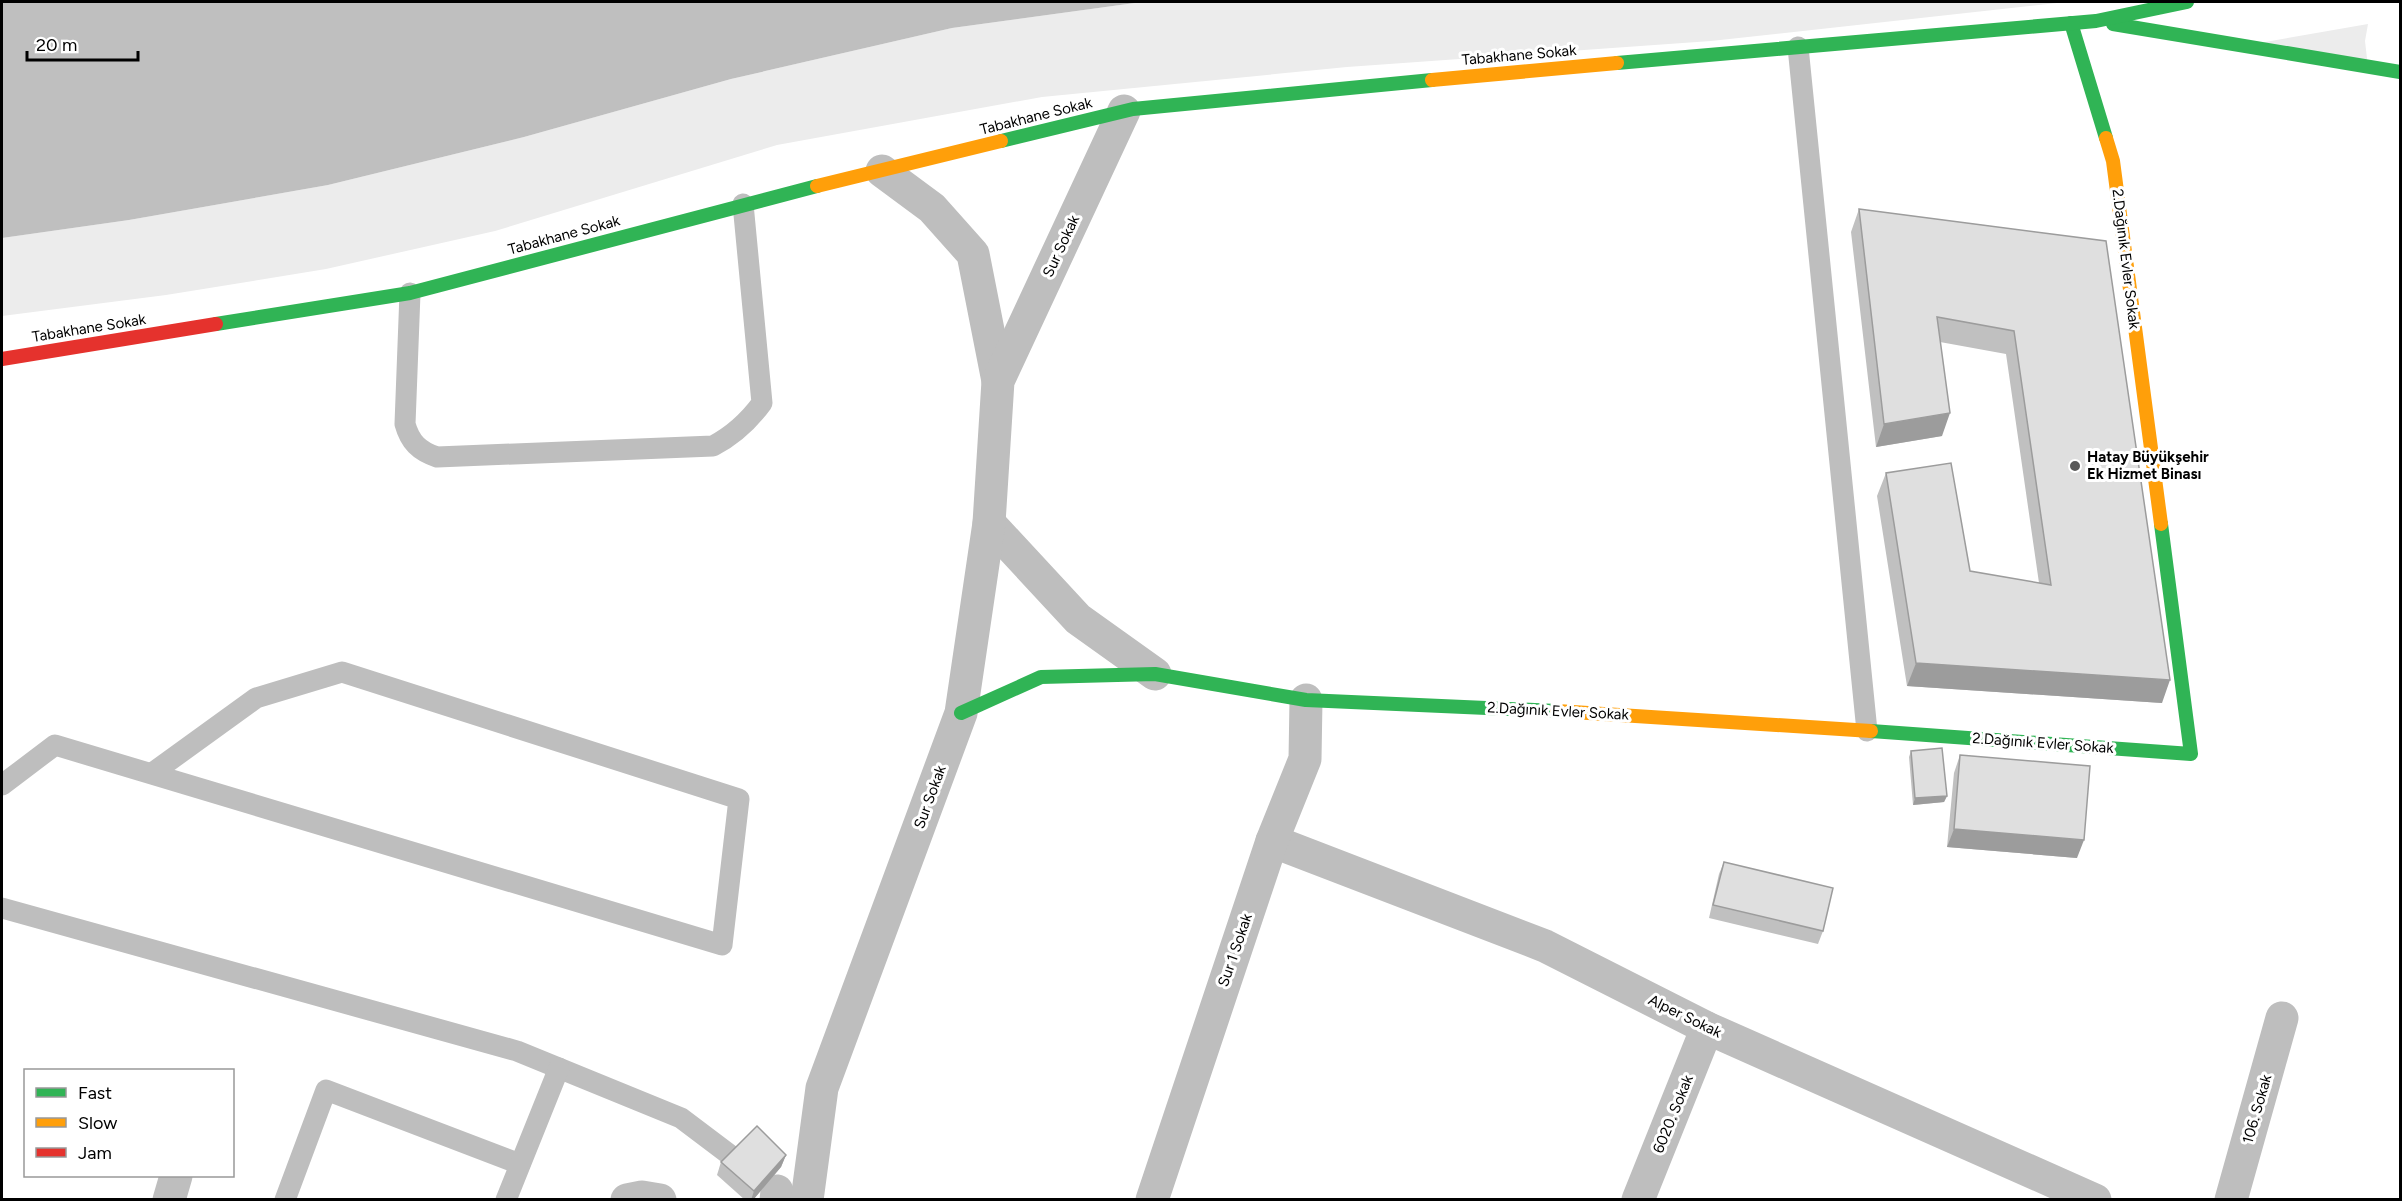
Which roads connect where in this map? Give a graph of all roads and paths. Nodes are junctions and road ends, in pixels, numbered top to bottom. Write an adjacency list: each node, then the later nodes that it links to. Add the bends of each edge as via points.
1 (2187, 2): 2 (street)
2 (2097, 21): 3 (street, Tabakhane Sokak); 5 (street)
3 (2071, 23): 4 (street, Tabakhane Sokak); 16 (street, 2.Dağınık Evler Sokak, via 2113,161 2191,754)
4 (1798, 47): 6 (street, Tabakhane Sokak); 16 (lane)
5 (2400, 72)
6 (1124, 111): 7 (street, Tabakhane Sokak); 11 (street, Sur Sokak)
7 (882, 171): 8 (street, Tabakhane Sokak); 11 (street, Sur Sokak, via 932,208 973,254)
8 (743, 204): 9 (street, Tabakhane Sokak); 9 (lane, via 762,403 743,426 713,446 437,457 425,453 408,436 405,424)
9 (410, 293): 10 (street, Tabakhane Sokak)
10 (2, 359)
11 (998, 381): 12 (street, Sur Sokak)
12 (989, 523): 13 (street, 2.Dağınık Evler Sokak, via 1078,619); 15 (street, Sur Sokak)
13 (1155, 674): 14 (street, 2.Dağınık Evler Sokak); 15 (street, 2.Dağınık Evler Sokak, via 1041,677)
14 (1306, 700): 16 (street, 2.Dağınık Evler Sokak, via 1629,714); 19 (street, Sur 1 Sokak, via 1305,759)
15 (961, 713): 27 (street, Sur Sokak)
16 (1867, 731)
17 (151, 774): 17 (lane, via 299,818 722,945 739,799 342,672 256,698); 18 (lane, via 55,745)
18 (2, 785)
19 (1272, 841): 22 (street, Alper Sokak, via 1545,946); 33 (street, Sur 1 Sokak)
20 (2, 908): 23 (lane, via 518,1051)
21 (2282, 1018): 36 (street, 106. Sokak)
22 (1707, 1028): 34 (street, 6020. Sokak); 35 (street, Alper Sokak)
23 (559, 1068): 24 (lane, via 681,1118); 25 (lane)
24 (734, 1158)
25 (520, 1164): 29 (lane, via 326,1090); 30 (lane)
26 (176, 1177): 28 (street)
27 (786, 1195)
28 (169, 1200)
29 (285, 1200)
30 (506, 1200)
31 (627, 1200): 32 (street)
32 (660, 1200)
33 (1152, 1200)
34 (1638, 1200)
35 (2095, 1200)
36 (2231, 1200)

